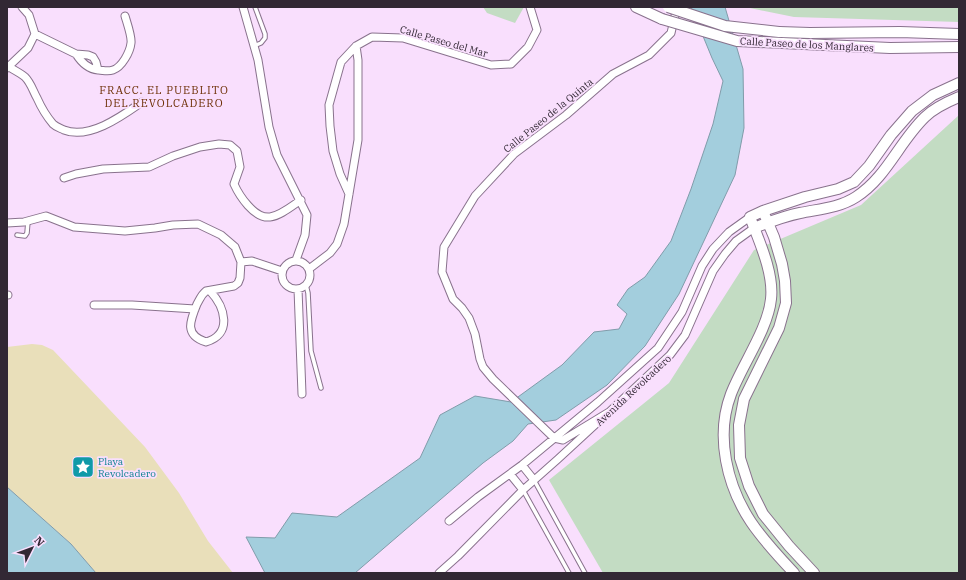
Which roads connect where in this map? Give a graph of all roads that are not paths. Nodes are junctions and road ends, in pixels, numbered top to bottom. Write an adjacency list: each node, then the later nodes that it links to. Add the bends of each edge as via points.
1 (22, 7): 9 (street, via 29,15)
2 (243, 7): 11 (street)
3 (255, 7): 11 (lane, via 265,38)
4 (530, 7): 12 (street, Calle Paseo del Mar, via 537,30 528,47 511,64 491,65 403,38 372,36)
5 (636, 7): 13 (main road, Calle Paseo de los Manglares, bridge, via 662,19 737,41 890,48)
6 (668, 7): 10 (main road, Calle Paseo de los Manglares, bridge, via 725,26 779,32)
7 (677, 7): 44 (street, Calle Paseo de la Quinta, via 671,34 649,55 613,74 566,115 514,154 475,196 444,247 442,272 453,299 469,318 483,367)
8 (125, 16): 16 (street, via 132,42 126,57 114,70)
9 (35, 34): 14 (street); 15 (street, via 28,48)
10 (959, 34)
11 (254, 46): 22 (street, via 269,127 277,155)
12 (356, 46): 21 (street, via 358,140); 21 (street, Calle Paseo del Mar, via 341,62 329,104 333,151)
13 (959, 47)
14 (76, 54): 16 (street, via 88,68); 16 (street, via 93,57)
15 (8, 68): 19 (street, via 24,76 28,81 54,126 69,132 82,132 101,127 123,116)
16 (98, 70)
17 (959, 83): 23 (main road, Avenida Revolcadero, via 933,95 912,111 854,182)
18 (959, 97): 26 (main road, Avenida Revolcadero, via 925,116 883,173 855,198 840,205)
19 (142, 102)
20 (64, 178): 22 (street, via 103,169 149,167 200,147 230,145 237,151 240,167 234,184 255,212 269,217)
21 (349, 194): 33 (street, via 344,224 337,244 330,253)
22 (300, 200): 30 (street, via 307,215 305,235)
23 (763, 211): 24 (main road, Avenida Revolcadero); 26 (main road)
24 (750, 217): 28 (main road); 32 (street, Avenida Revolcadero, via 729,232)
25 (28, 220): 27 (street); 29 (lane, via 25,236); 31 (street, via 46,216 74,227 125,231 173,224 198,224 221,235 234,247)
26 (768, 222): 28 (main road, Avenida Revolcadero); 54 (main road, via 782,264 786,303 778,328 744,400 739,425 740,458 749,486 763,514)
27 (7, 223)
28 (754, 228): 35 (street, Avenida Revolcadero, via 736,240); 53 (main road, via 767,266 771,300 765,322 731,395 724,423 725,460 735,492 751,522)
29 (17, 235)
30 (296, 260): 33 (street, via 302,261); 34 (street, via 286,264)
31 (241, 262): 34 (street, via 252,261); 38 (street, via 238,283)
32 (702, 266): 35 (street); 44 (street, Avenida Revolcadero, via 682,312 658,348)
33 (309, 269): 36 (street, via 311,275)
34 (282, 271): 37 (street, via 285,284)
35 (713, 271): 43 (street, Avenida Revolcadero, via 685,335 670,356)
36 (306, 285): 37 (street); 41 (lane, via 311,351)
37 (298, 289): 42 (street)
38 (210, 291): 40 (street, via 202,294); 40 (street, via 220,302 224,318 219,336 206,342 195,337 191,331 191,318)
39 (94, 305): 40 (street)
40 (195, 309)
41 (321, 388)
42 (302, 394)
43 (609, 412): 44 (street, via 563,440); 47 (street, Avenida Revolcadero)
44 (554, 438): 45 (street, Avenida Revolcadero)
45 (522, 465): 46 (street, Avenida Revolcadero); 47 (street)
46 (510, 474): 48 (street); 49 (street, Avenida Revolcadero)
47 (534, 480): 48 (street, Avenida Revolcadero); 52 (lane)
48 (523, 490): 50 (street, Avenida Revolcadero); 51 (lane)
49 (449, 521)
50 (439, 573)
51 (569, 573)
52 (585, 573)
53 (794, 573)
54 (814, 573)

